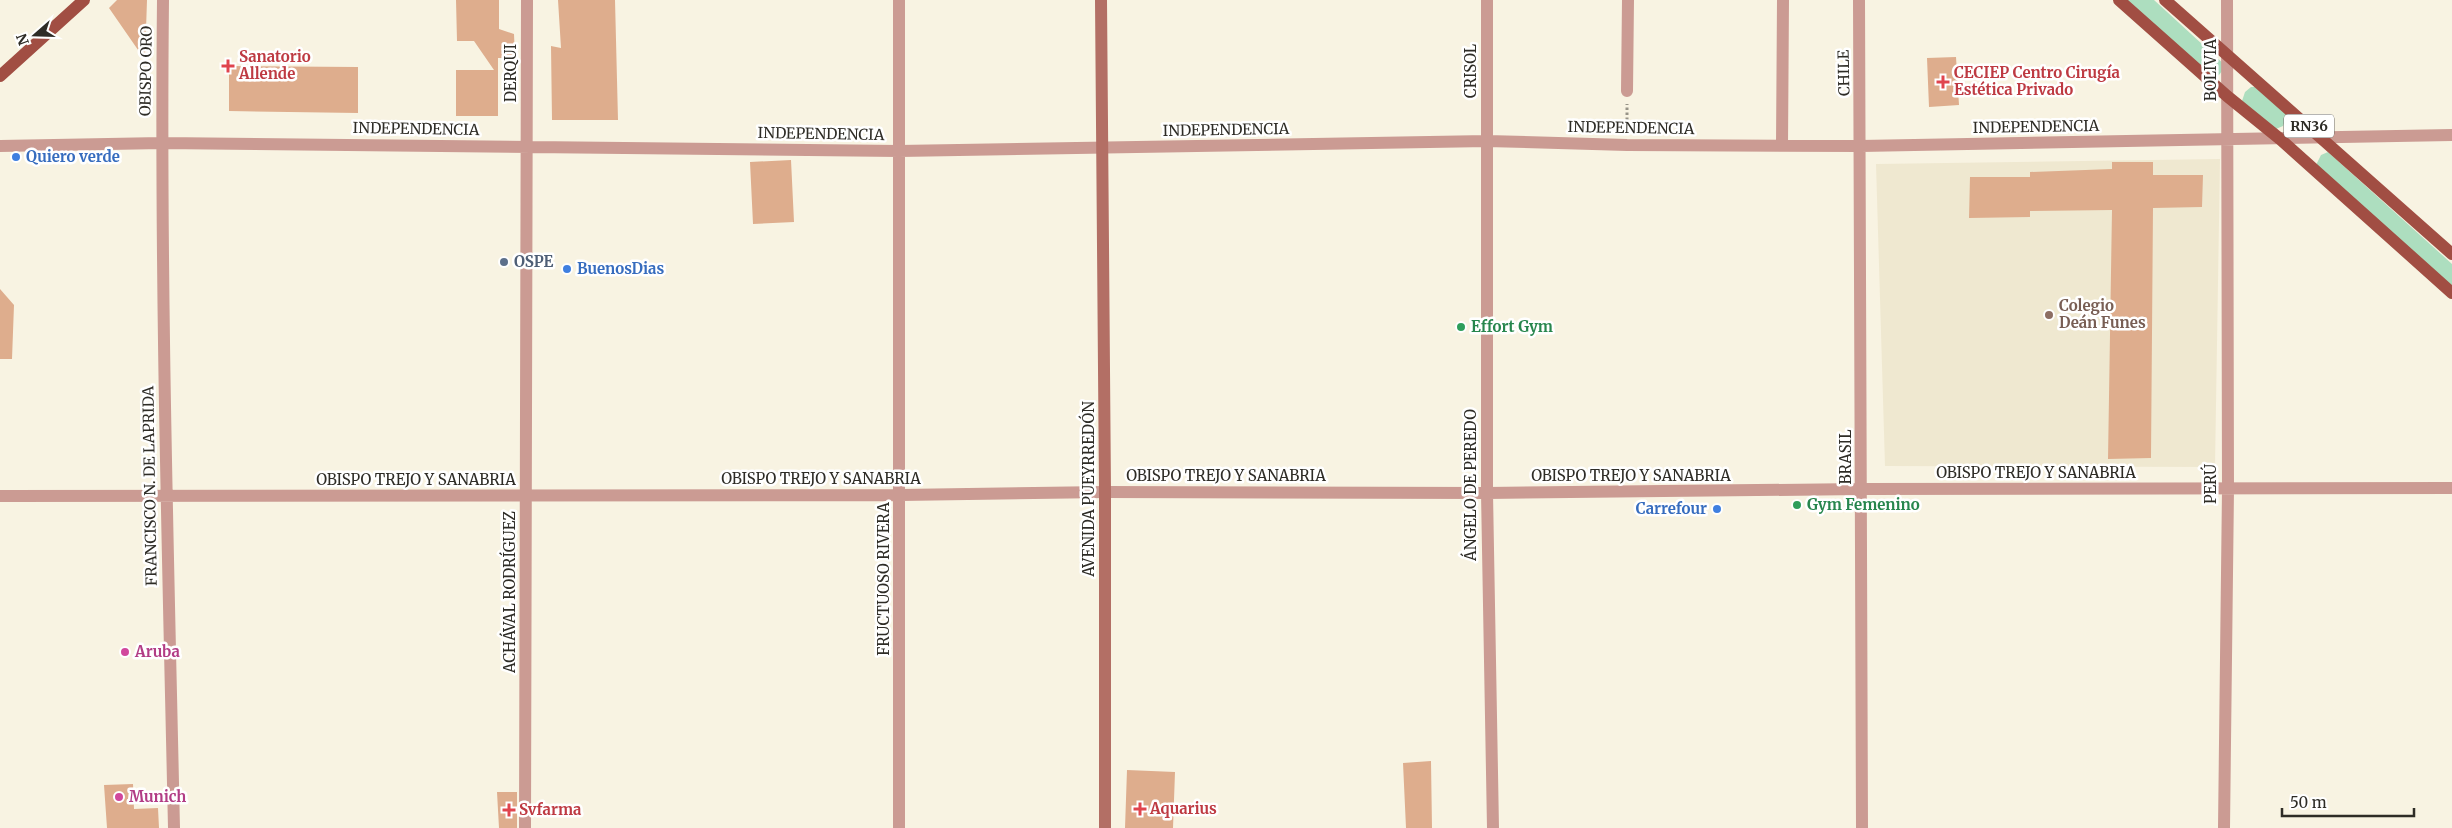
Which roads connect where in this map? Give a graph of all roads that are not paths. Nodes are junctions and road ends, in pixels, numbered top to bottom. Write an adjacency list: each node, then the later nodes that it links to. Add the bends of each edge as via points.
1 (84, 0): 14 (main road)
2 (163, 0): 22 (street, OBISPO ORO)
3 (527, 0): 25 (street, DERQUI)
4 (899, 0): 28 (street, FRUCTUOSO RIVERA)
5 (1101, 0): 27 (main road, AVENIDA PUEYRREDÓN)
6 (1487, 0): 21 (street, CRISOL)
7 (1628, 0): 15 (street)
8 (1783, 0): 23 (street)
9 (1859, 0): 26 (street, CHILE)
10 (2119, 0): 16 (main road, RN36)
11 (2165, 0): 13 (main road, RN36)
12 (2227, 0): 13 (street, BOLIVIA)
13 (2227, 56): 16 (street, BOLIVIA); 18 (main road, RN36)
14 (0, 76)
15 (1627, 91)
16 (2227, 96): 19 (main road, RN36); 20 (street, BOLIVIA)
17 (2452, 135): 18 (street, INDEPENDENCIA)
18 (2324, 138): 19 (street, INDEPENDENCIA); 29 (main road, RN36)
19 (2280, 139): 20 (street, INDEPENDENCIA); 30 (main road, RN36)
20 (2227, 140): 26 (street, INDEPENDENCIA); 33 (street, PERÚ)
21 (1488, 142): 23 (street, INDEPENDENCIA); 27 (street, INDEPENDENCIA); 35 (street, ÁNGELO DE PEREDO)
22 (162, 143): 24 (street, INDEPENDENCIA); 25 (street, INDEPENDENCIA); 38 (street, FRANCISCO N. DE LAPRIDA)
23 (1782, 145): 26 (street, INDEPENDENCIA)
24 (0, 146)
25 (528, 146): 28 (street, INDEPENDENCIA); 39 (street, ACHÁVAL RODRÍGUEZ)
26 (1861, 146): 32 (street, BRASIL)
27 (1102, 149): 28 (street, INDEPENDENCIA); 34 (main road, AVENIDA PUEYRREDÓN)
28 (899, 151): 36 (street, FRUCTUOSO RIVERA)
29 (2452, 254)
30 (2452, 293)
31 (2452, 488): 33 (street, OBISPO TREJO Y SANABRIA)
32 (1862, 489): 33 (street, OBISPO TREJO Y SANABRIA); 35 (street, OBISPO TREJO Y SANABRIA); 45 (street, BRASIL)
33 (2228, 489): 46 (street, PERÚ)
34 (1106, 492): 35 (street, OBISPO TREJO Y SANABRIA); 36 (street, OBISPO TREJO Y SANABRIA); 43 (main road, AVENIDA PUEYRREDÓN)
35 (1487, 493): 44 (street, ÁNGELO DE PEREDO)
36 (901, 495): 39 (street, OBISPO TREJO Y SANABRIA); 42 (street, FRUCTUOSO RIVERA)
37 (0, 496): 38 (street, OBISPO TREJO Y SANABRIA)
38 (166, 496): 39 (street, OBISPO TREJO Y SANABRIA); 40 (street, FRANCISCO N. DE LAPRIDA)
39 (527, 496): 41 (street, ACHÁVAL RODRÍGUEZ)
40 (174, 828)
41 (525, 828)
42 (899, 828)
43 (1105, 828)
44 (1492, 828)
45 (1862, 828)
46 (2224, 828)

